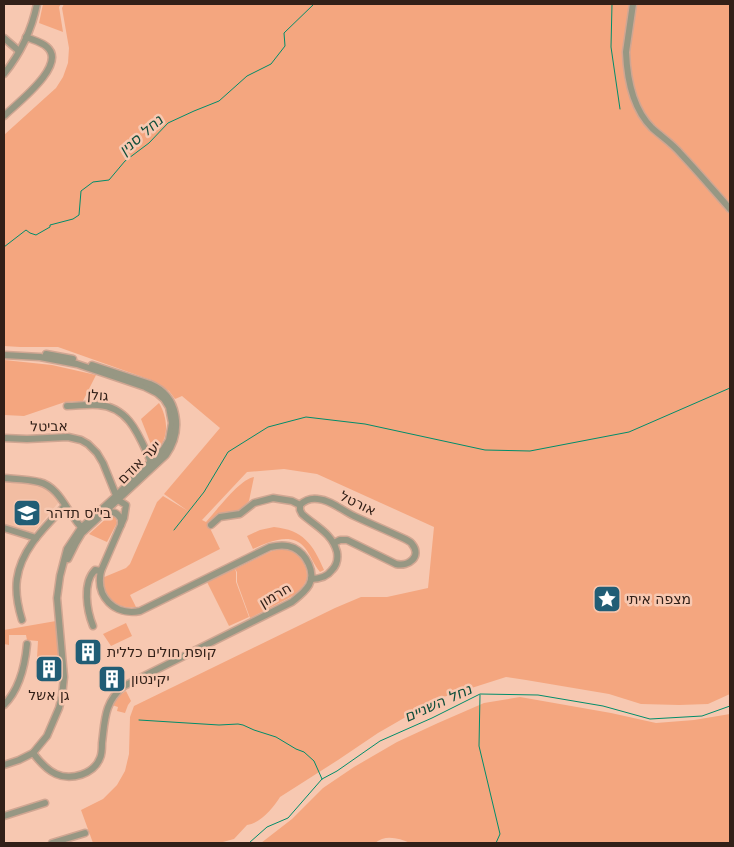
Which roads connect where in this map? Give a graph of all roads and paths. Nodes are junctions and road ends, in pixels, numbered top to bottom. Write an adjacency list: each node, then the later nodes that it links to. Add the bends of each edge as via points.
1 (37, 4): 3 (street)
2 (633, 4): 8 (street, via 626,60 639,109)
3 (26, 37): 5 (street); 7 (street, via 48,47 51,52 49,69 36,86)
4 (4, 38): 5 (street)
5 (19, 51): 6 (street)
6 (4, 74)
7 (5, 112)
8 (730, 210)
9 (4, 353): 12 (street, יער אודם, via 77,364 157,393 169,408 172,423 166,445)
10 (67, 406): 12 (street, גולן, via 108,406 119,411 132,423)
11 (4, 438): 14 (street, אביטל, via 68,437 81,440 100,457)
12 (153, 464): 14 (street, יער אודם)
13 (4, 478): 16 (street, via 45,484)
14 (117, 498): 17 (street, יער אודם); 18 (street, via 126,504); 21 (street, יער אודם)
15 (300, 505): 19 (street, via 272,498 254,503 240,514 220,517); 23 (street, via 302,514); 23 (street, אורטל, via 309,499 323,500 405,539 415,549 412,561 402,566 347,540)
16 (65, 506): 21 (street); 22 (street)
17 (104, 513): 18 (street, via 116,512); 21 (street, יער אודם)
18 (121, 525): 24 (street)
19 (211, 525)
20 (4, 528): 22 (street)
21 (83, 530): 30 (street, יער אודם, via 60,576 58,598 64,662 62,696 50,731)
22 (36, 538): 26 (street, via 20,565 17,578)
23 (334, 543): 25 (street, via 338,555 334,568 324,577)
24 (101, 571): 25 (street, via 99,578 103,595 116,608 132,613 279,545 293,547 304,556); 27 (street, via 92,573 87,590)
25 (311, 579): 30 (street, חרמון, via 292,602 124,686 111,700 105,717 100,758 92,770 71,776 56,774)
26 (22, 620)
27 (93, 626)
28 (27, 644): 29 (street, via 20,681)
29 (4, 706)
30 (34, 753): 31 (street)
31 (4, 765)
32 (45, 803): 33 (street)
33 (4, 816)
34 (85, 833): 35 (street)
35 (52, 843)

